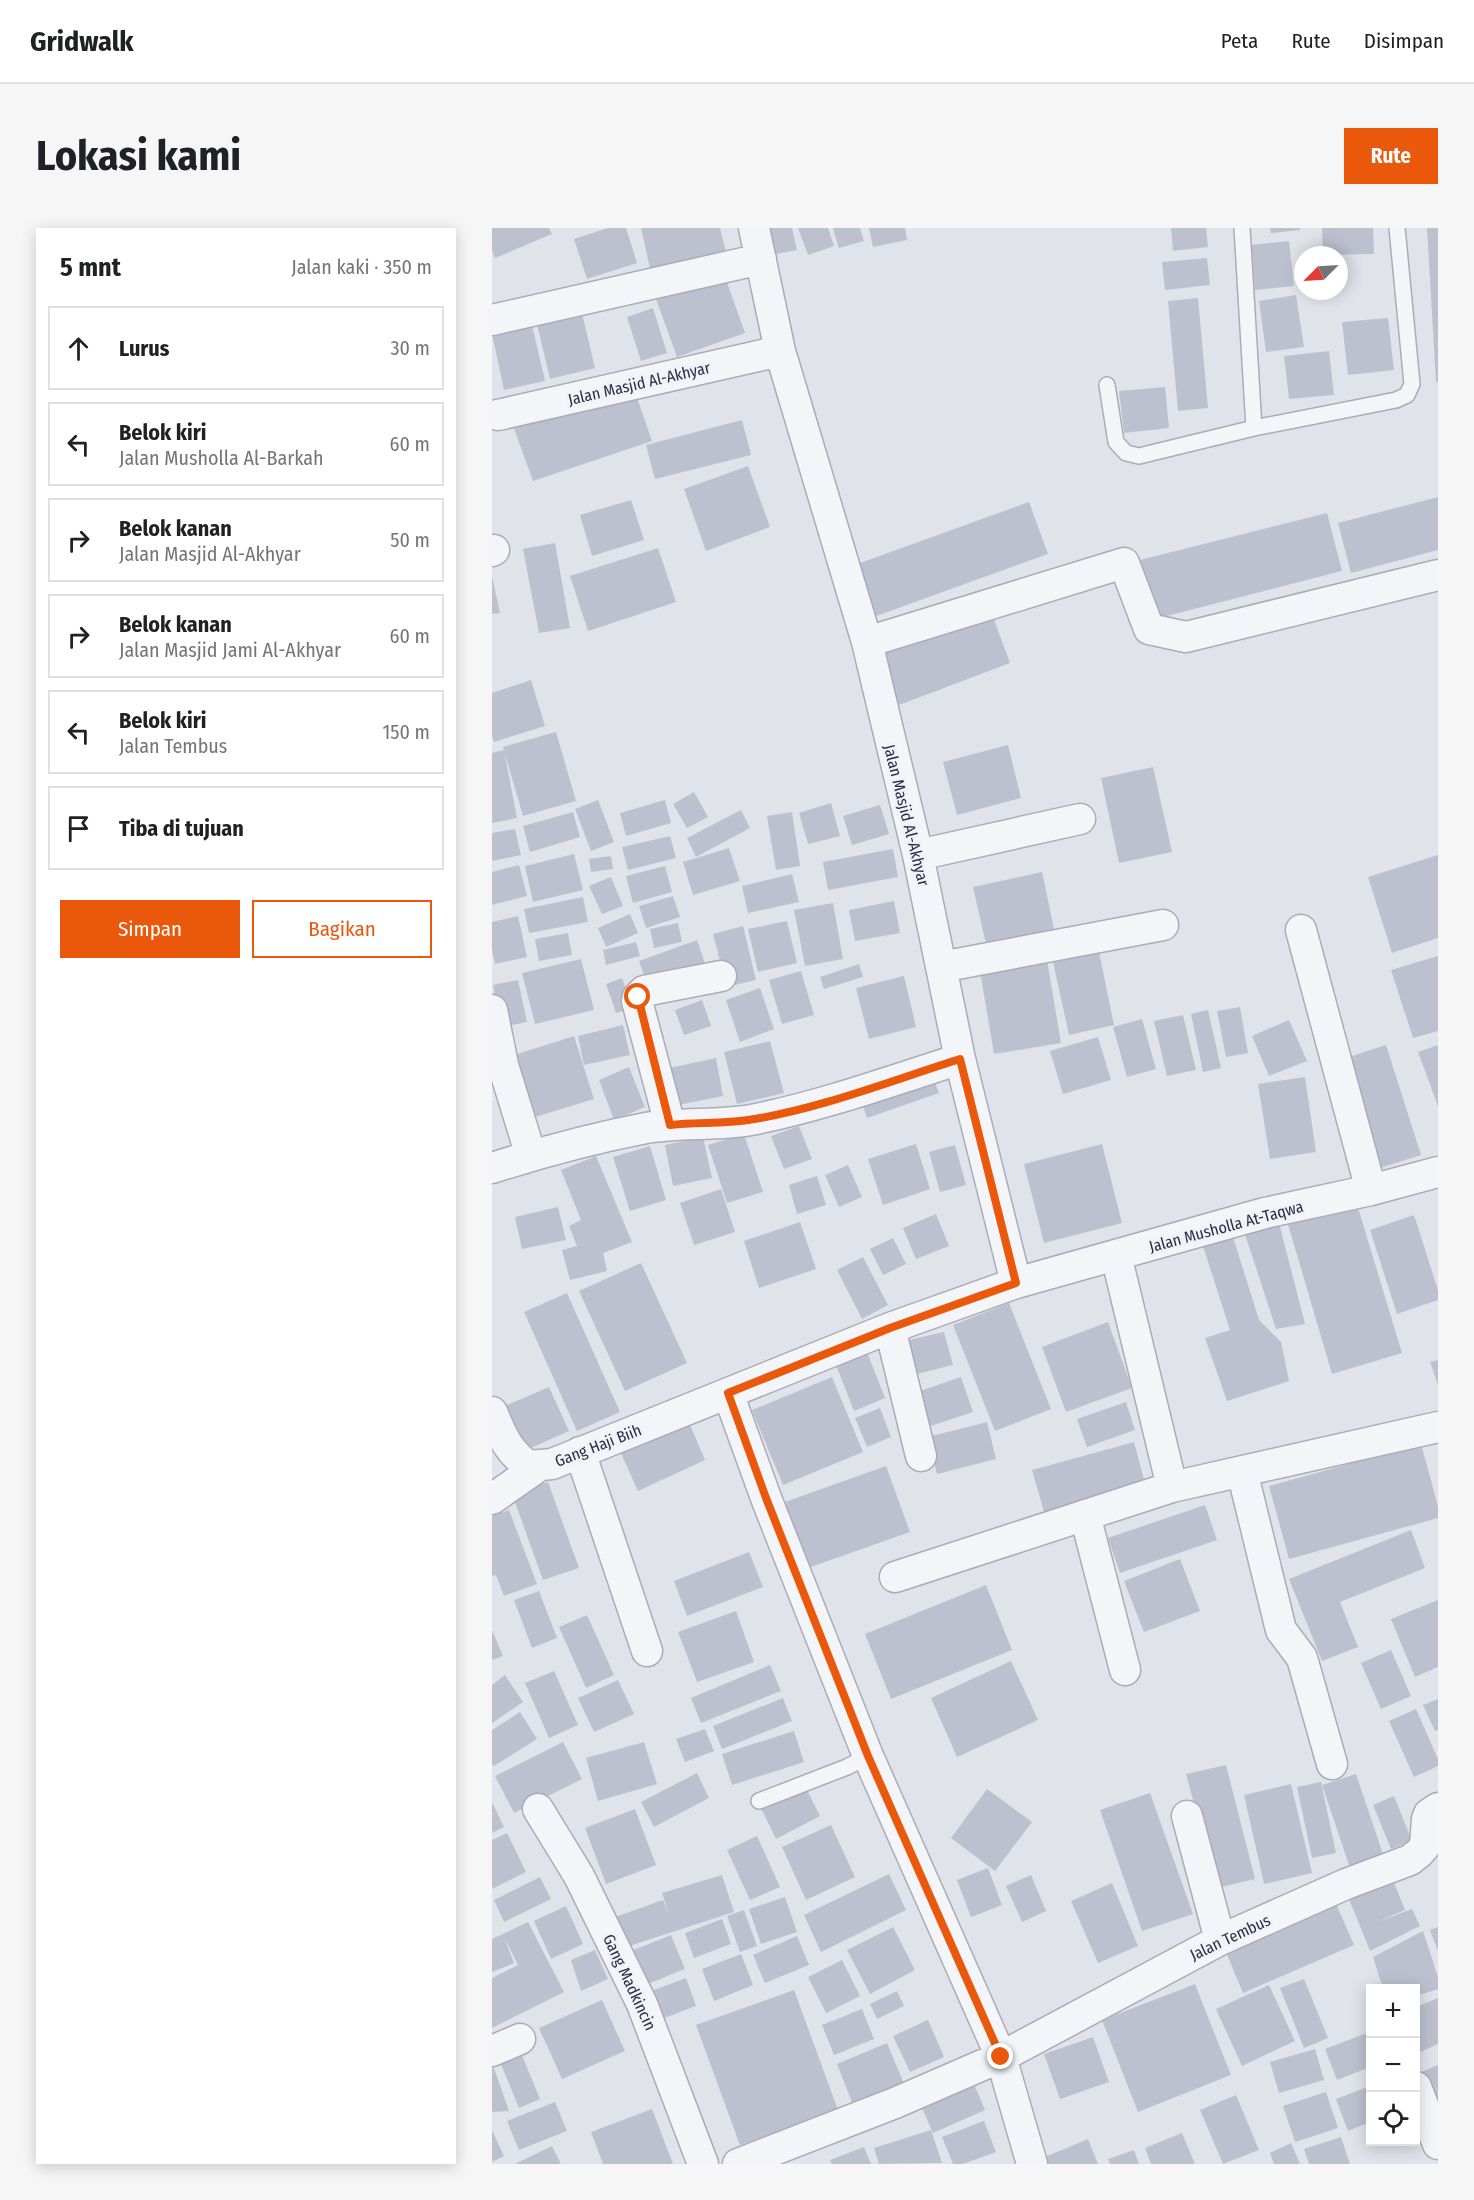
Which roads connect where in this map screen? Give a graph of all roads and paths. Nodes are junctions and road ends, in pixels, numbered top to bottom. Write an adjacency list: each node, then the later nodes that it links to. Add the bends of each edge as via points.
1 (754, 228): 4 (street, Jalan Masjid Al-Akhyar)
2 (1242, 228): 9 (lane)
3 (1398, 228): 9 (lane, via 1412,384 1407,395)
4 (761, 259): 5 (street); 6 (street, Jalan Masjid Al-Akhyar)
5 (492, 320)
6 (780, 351): 8 (street, Jalan Masjid Al-Akhyar); 11 (street, Jalan Masjid Al-Akhyar)
7 (1107, 385): 9 (lane, via 1116,442 1126,453 1139,456)
8 (498, 415)
9 (1254, 428)
10 (1438, 575): 11 (street, via 1186,637 1149,628 1124,563)
11 (867, 642): 13 (street, Jalan Masjid Al-Akhyar)
12 (1080, 819): 13 (street)
13 (918, 855): 16 (street, Jalan Masjid Al-Akhyar)
14 (1163, 925): 16 (street)
15 (1301, 930): 24 (street)
16 (941, 967): 19 (street, Jalan Masjid Al-Akhyar)
17 (721, 976): 20 (street, via 644,991 638,997)
18 (492, 1010): 21 (street, via 503,1065)
19 (960, 1059): 20 (street, via 782,1113 747,1120); 26 (street, Jalan Masjid Al-Akhyar)
20 (670, 1125): 21 (street)
21 (531, 1156): 22 (street)
22 (492, 1168)
23 (1438, 1173): 24 (street, Jalan Musholla At-Taqwa)
24 (1371, 1190): 25 (street, Jalan Musholla At-Taqwa, via 1265,1213)
25 (1116, 1255): 26 (street, Jalan Musholla At-Taqwa); 35 (street)
26 (1016, 1283): 27 (street, Jalan Musholla At-Taqwa)
27 (890, 1328): 28 (street, Gang Haji Biih); 32 (street)
28 (728, 1393): 31 (street, Gang Haji Biih); 41 (street)
29 (492, 1412): 33 (street, Gang Haji Biih, via 514,1456 529,1466)
30 (1438, 1427): 34 (street)
31 (580, 1452): 33 (street, Gang Haji Biih); 39 (street)
32 (921, 1456)
33 (539, 1466): 36 (street)
34 (1242, 1471): 35 (street); 42 (street, via 1281,1630 1302,1658)
35 (1172, 1487): 37 (street)
36 (492, 1499)
37 (1085, 1515): 38 (street); 40 (street)
38 (895, 1577)
39 (647, 1651)
40 (1125, 1670)
41 (868, 1756): 43 (lane); 50 (street)
42 (1332, 1764)
43 (759, 1801)
44 (1438, 1808): 47 (street, Jalan Tembus, via 1427,1819 1425,1846 1410,1860)
45 (537, 1809): 53 (street, Gang Madkincin, via 579,1876 642,2004)
46 (1187, 1816): 47 (street)
47 (1220, 1940): 50 (street, Jalan Tembus)
48 (520, 2039): 49 (street)
49 (492, 2050)
50 (1001, 2057): 54 (street, Jalan Tembus); 55 (street)
51 (1418, 2092): 52 (street)
52 (1438, 2144)
53 (704, 2164)
54 (738, 2164)
55 (1032, 2164)

